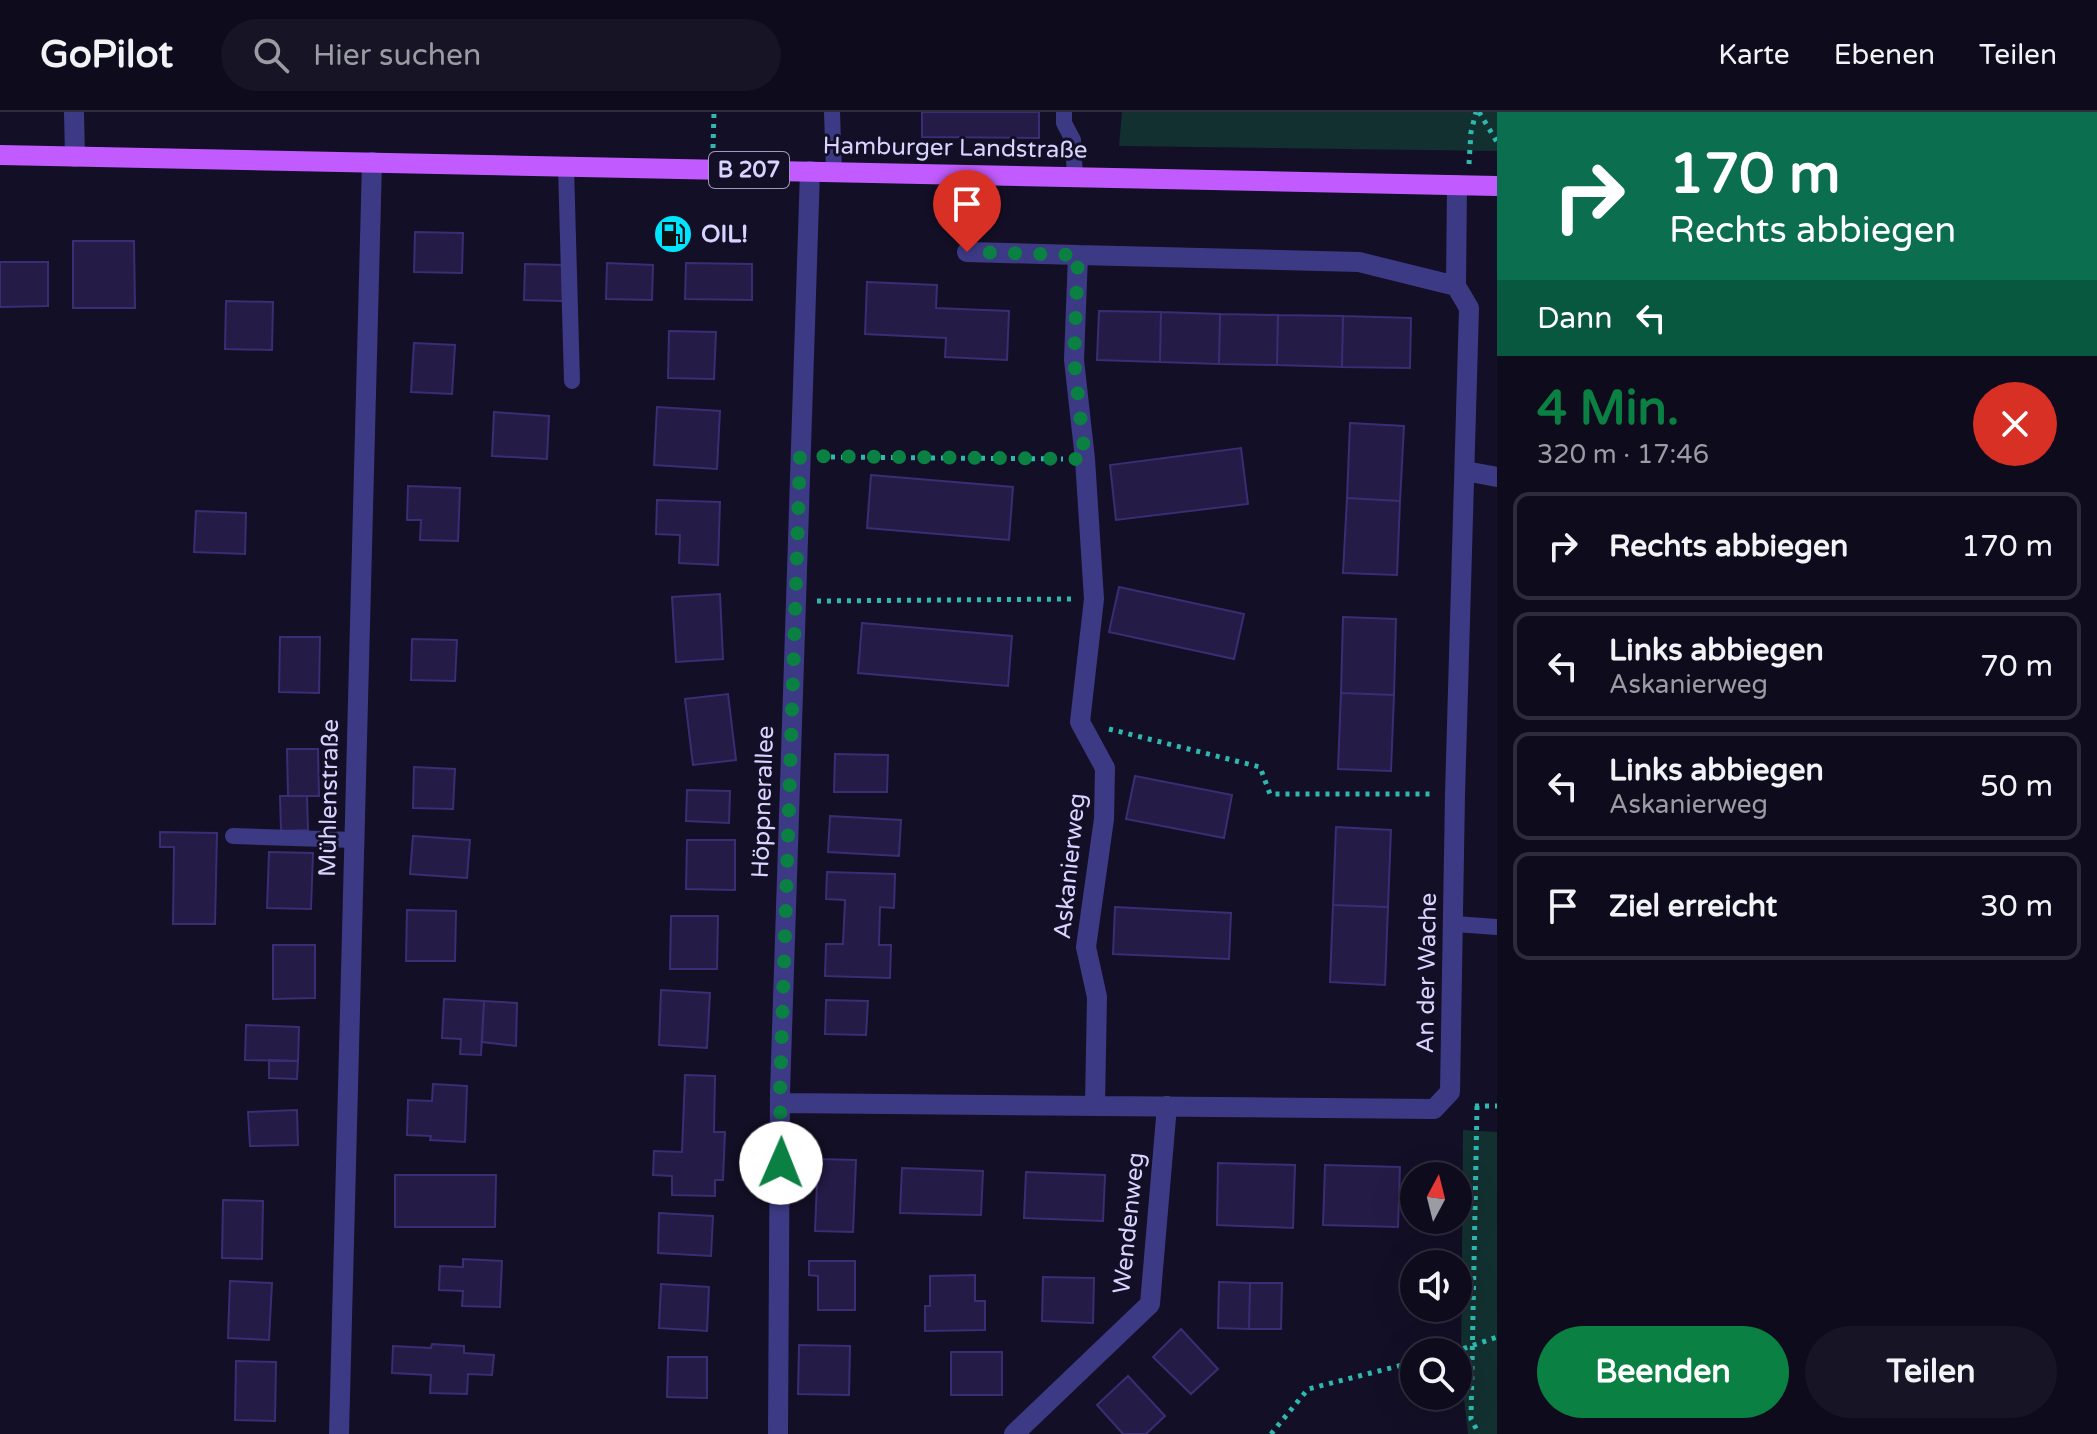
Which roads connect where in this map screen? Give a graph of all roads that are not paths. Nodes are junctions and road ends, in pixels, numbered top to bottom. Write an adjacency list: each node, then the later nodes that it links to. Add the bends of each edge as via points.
1 (74, 112): 5 (street)
2 (832, 112): 9 (lane)
3 (1064, 112): 10 (lane, via 1073,140)
4 (0, 155): 5 (main road, Hamburger Landstraße / B 207)
5 (75, 157): 6 (main road, Hamburger Landstraße / B 207)
6 (372, 162): 7 (main road, Hamburger Landstraße / B 207); 20 (street, Mühlenstraße)
7 (566, 167): 8 (main road, Hamburger Landstraße / B 207); 16 (lane)
8 (810, 171): 9 (main road, Hamburger Landstraße / B 207); 23 (street, Höppnerallee)
9 (834, 172): 10 (main road, Hamburger Landstraße / B 207)
10 (1075, 177): 11 (main road, Hamburger Landstraße / B 207)
11 (1463, 185): 12 (main road, Hamburger Landstraße / B 207); 15 (street, An der Wache)
12 (1497, 186)
13 (967, 252): 14 (street)
14 (1078, 255): 15 (street, via 1359,262); 24 (street, Askanierweg, via 1074,360 1094,599 1080,722 1105,768 1104,819 1086,947 1097,997)
15 (1456, 286): 17 (street, An der Wache, via 1469,308)
16 (572, 381)
17 (1465, 471): 18 (street); 21 (street, An der Wache)
18 (1497, 477)
19 (233, 836): 20 (lane)
20 (354, 840): 26 (street, Mühlenstraße)
21 (1455, 924): 22 (lane); 25 (street, An der Wache, via 1450,1092 1434,1109)
22 (1497, 927)
23 (782, 1103): 24 (street, An der Wache); 27 (street, Höppnerallee)
24 (1095, 1105): 25 (street, An der Wache)
25 (1167, 1106): 28 (street, Wendenweg, via 1150,1304)
26 (339, 1434)
27 (778, 1434)
28 (1014, 1434)

